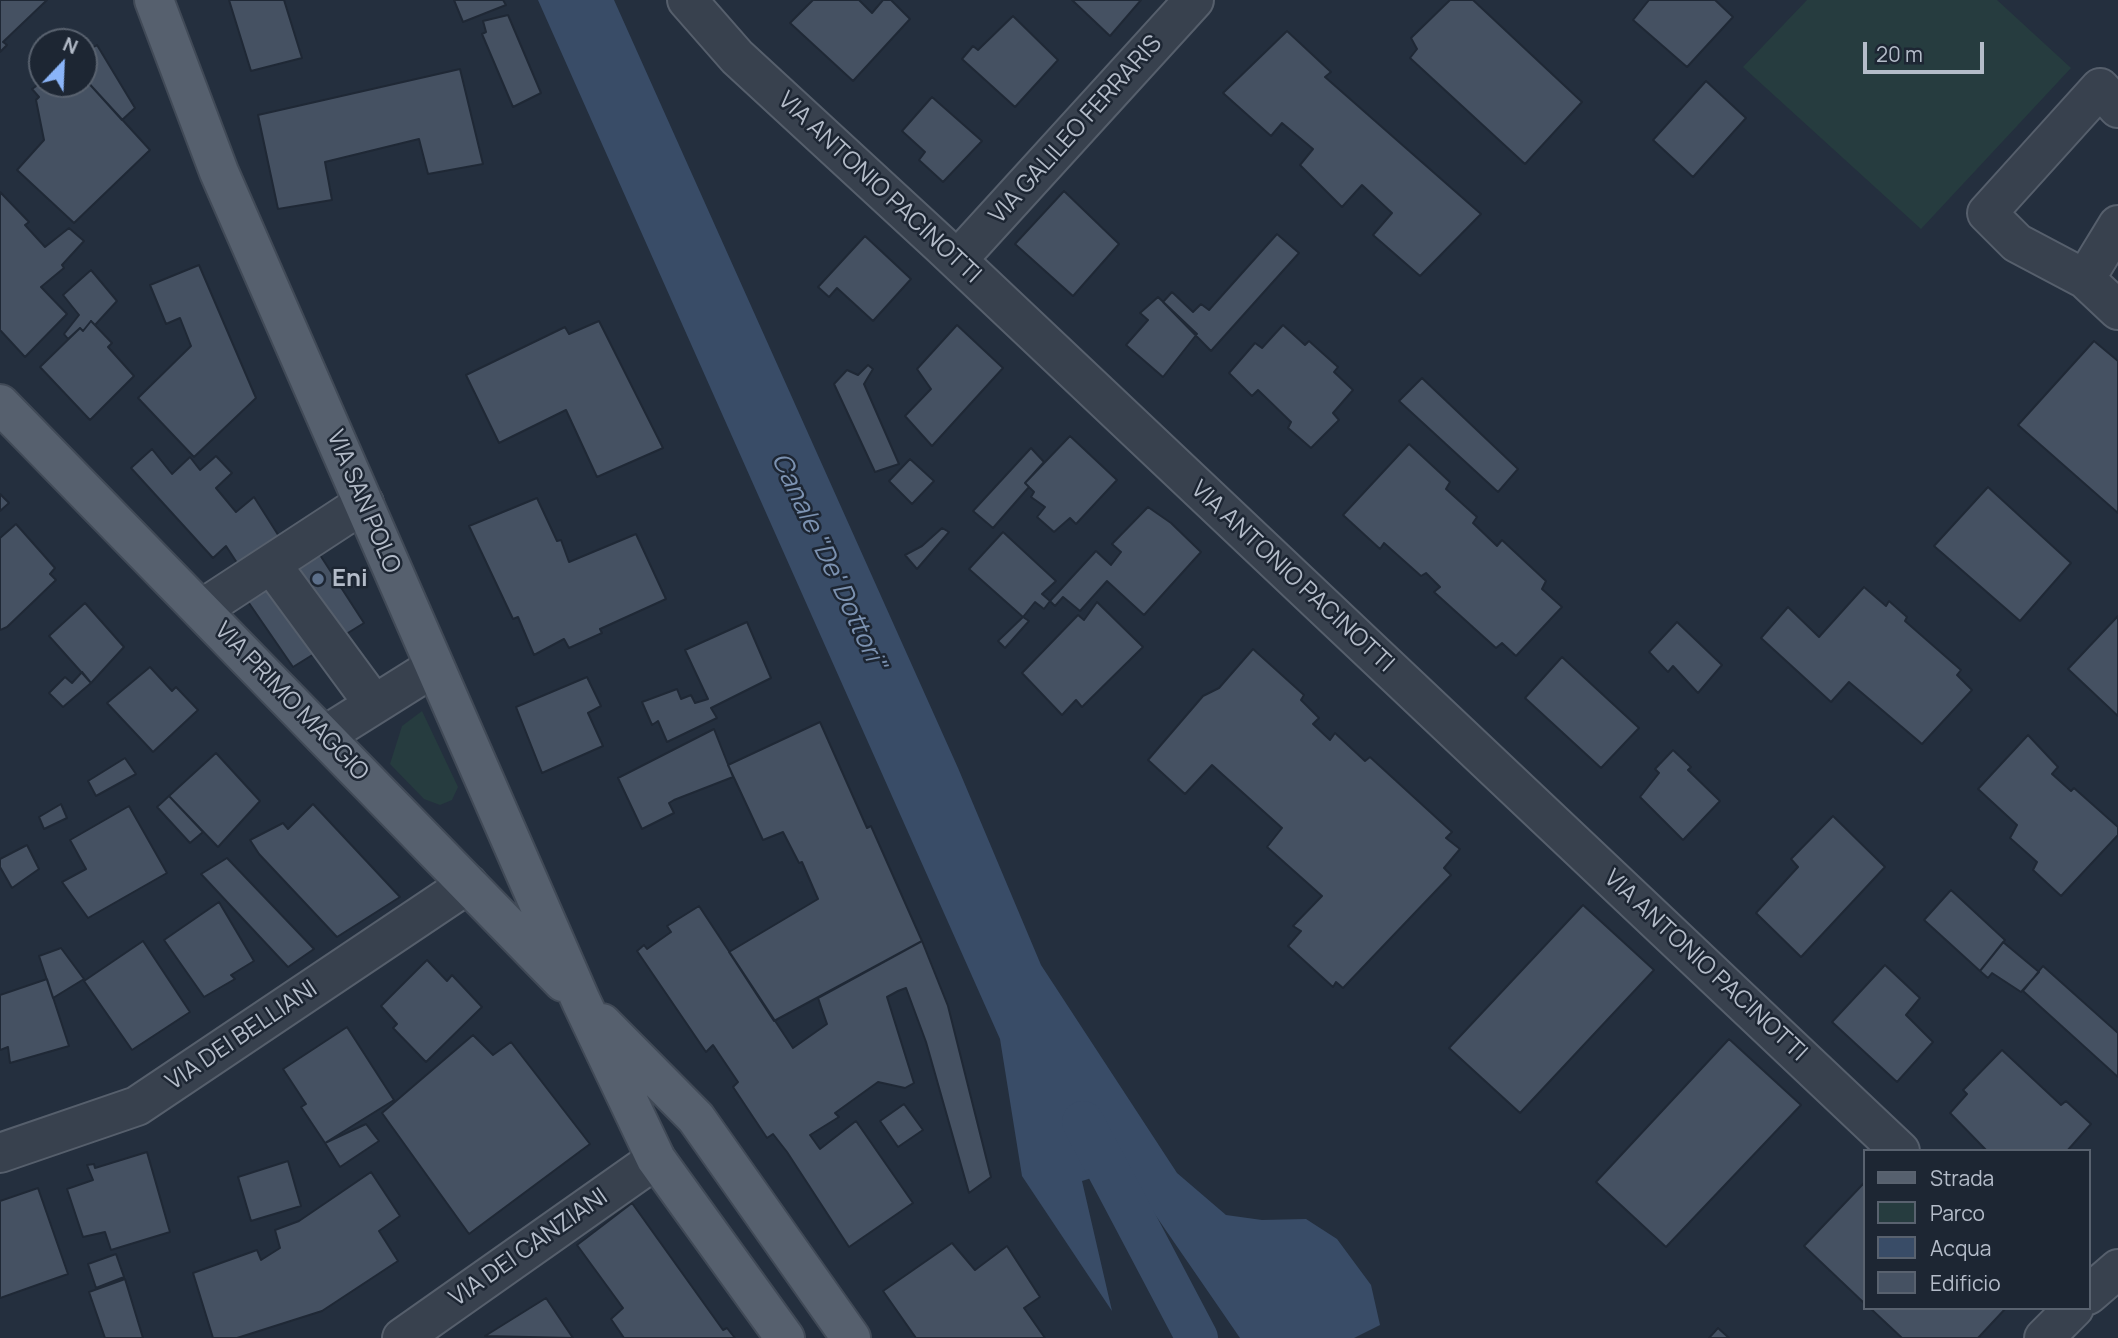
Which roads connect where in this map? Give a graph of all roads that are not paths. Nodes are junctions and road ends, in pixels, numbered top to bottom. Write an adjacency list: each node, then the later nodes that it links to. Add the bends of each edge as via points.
1 (154, 0): 10 (main road, VIA SAN POLO, via 219,172)
2 (687, 0): 6 (street, VIA ANTONIO PACINOTTI, via 737,57)
3 (1194, 0): 6 (street, VIA GALILEO FERRARIS)
4 (2118, 108): 7 (street, via 2100,88 1987,213 2017,243)
5 (2118, 225): 7 (street)
6 (957, 260): 18 (street, VIA ANTONIO PACINOTTI)
7 (2085, 279): 8 (street)
8 (2118, 310)
9 (0, 404): 12 (main road, VIA PRIMO MAGGIO)
10 (364, 503): 11 (street); 13 (main road, VIA SAN POLO)
11 (271, 564): 12 (street); 14 (street)
12 (202, 609): 15 (main road, VIA PRIMO MAGGIO)
13 (434, 667): 14 (street); 17 (main road, VIA SAN POLO)
14 (374, 704): 15 (street)
15 (324, 736): 16 (main road, VIA PRIMO MAGGIO)
16 (468, 884): 17 (main road, VIA PRIMO MAGGIO); 19 (street, VIA DEI BELLIANI, via 137,1107)
17 (581, 1001): 20 (main road, VIA SAN POLO); 26 (main road, VIA PRIMO MAGGIO, via 696,1118)
18 (1898, 1149)
19 (0, 1153)
20 (656, 1159): 24 (street, VIA DEI CANZIANI); 25 (main road, VIA SAN POLO)
21 (2118, 1269): 22 (street)
22 (2090, 1293)
23 (2071, 1310): 27 (street)
24 (402, 1338)
25 (785, 1338)
26 (851, 1338)
27 (2044, 1338)

